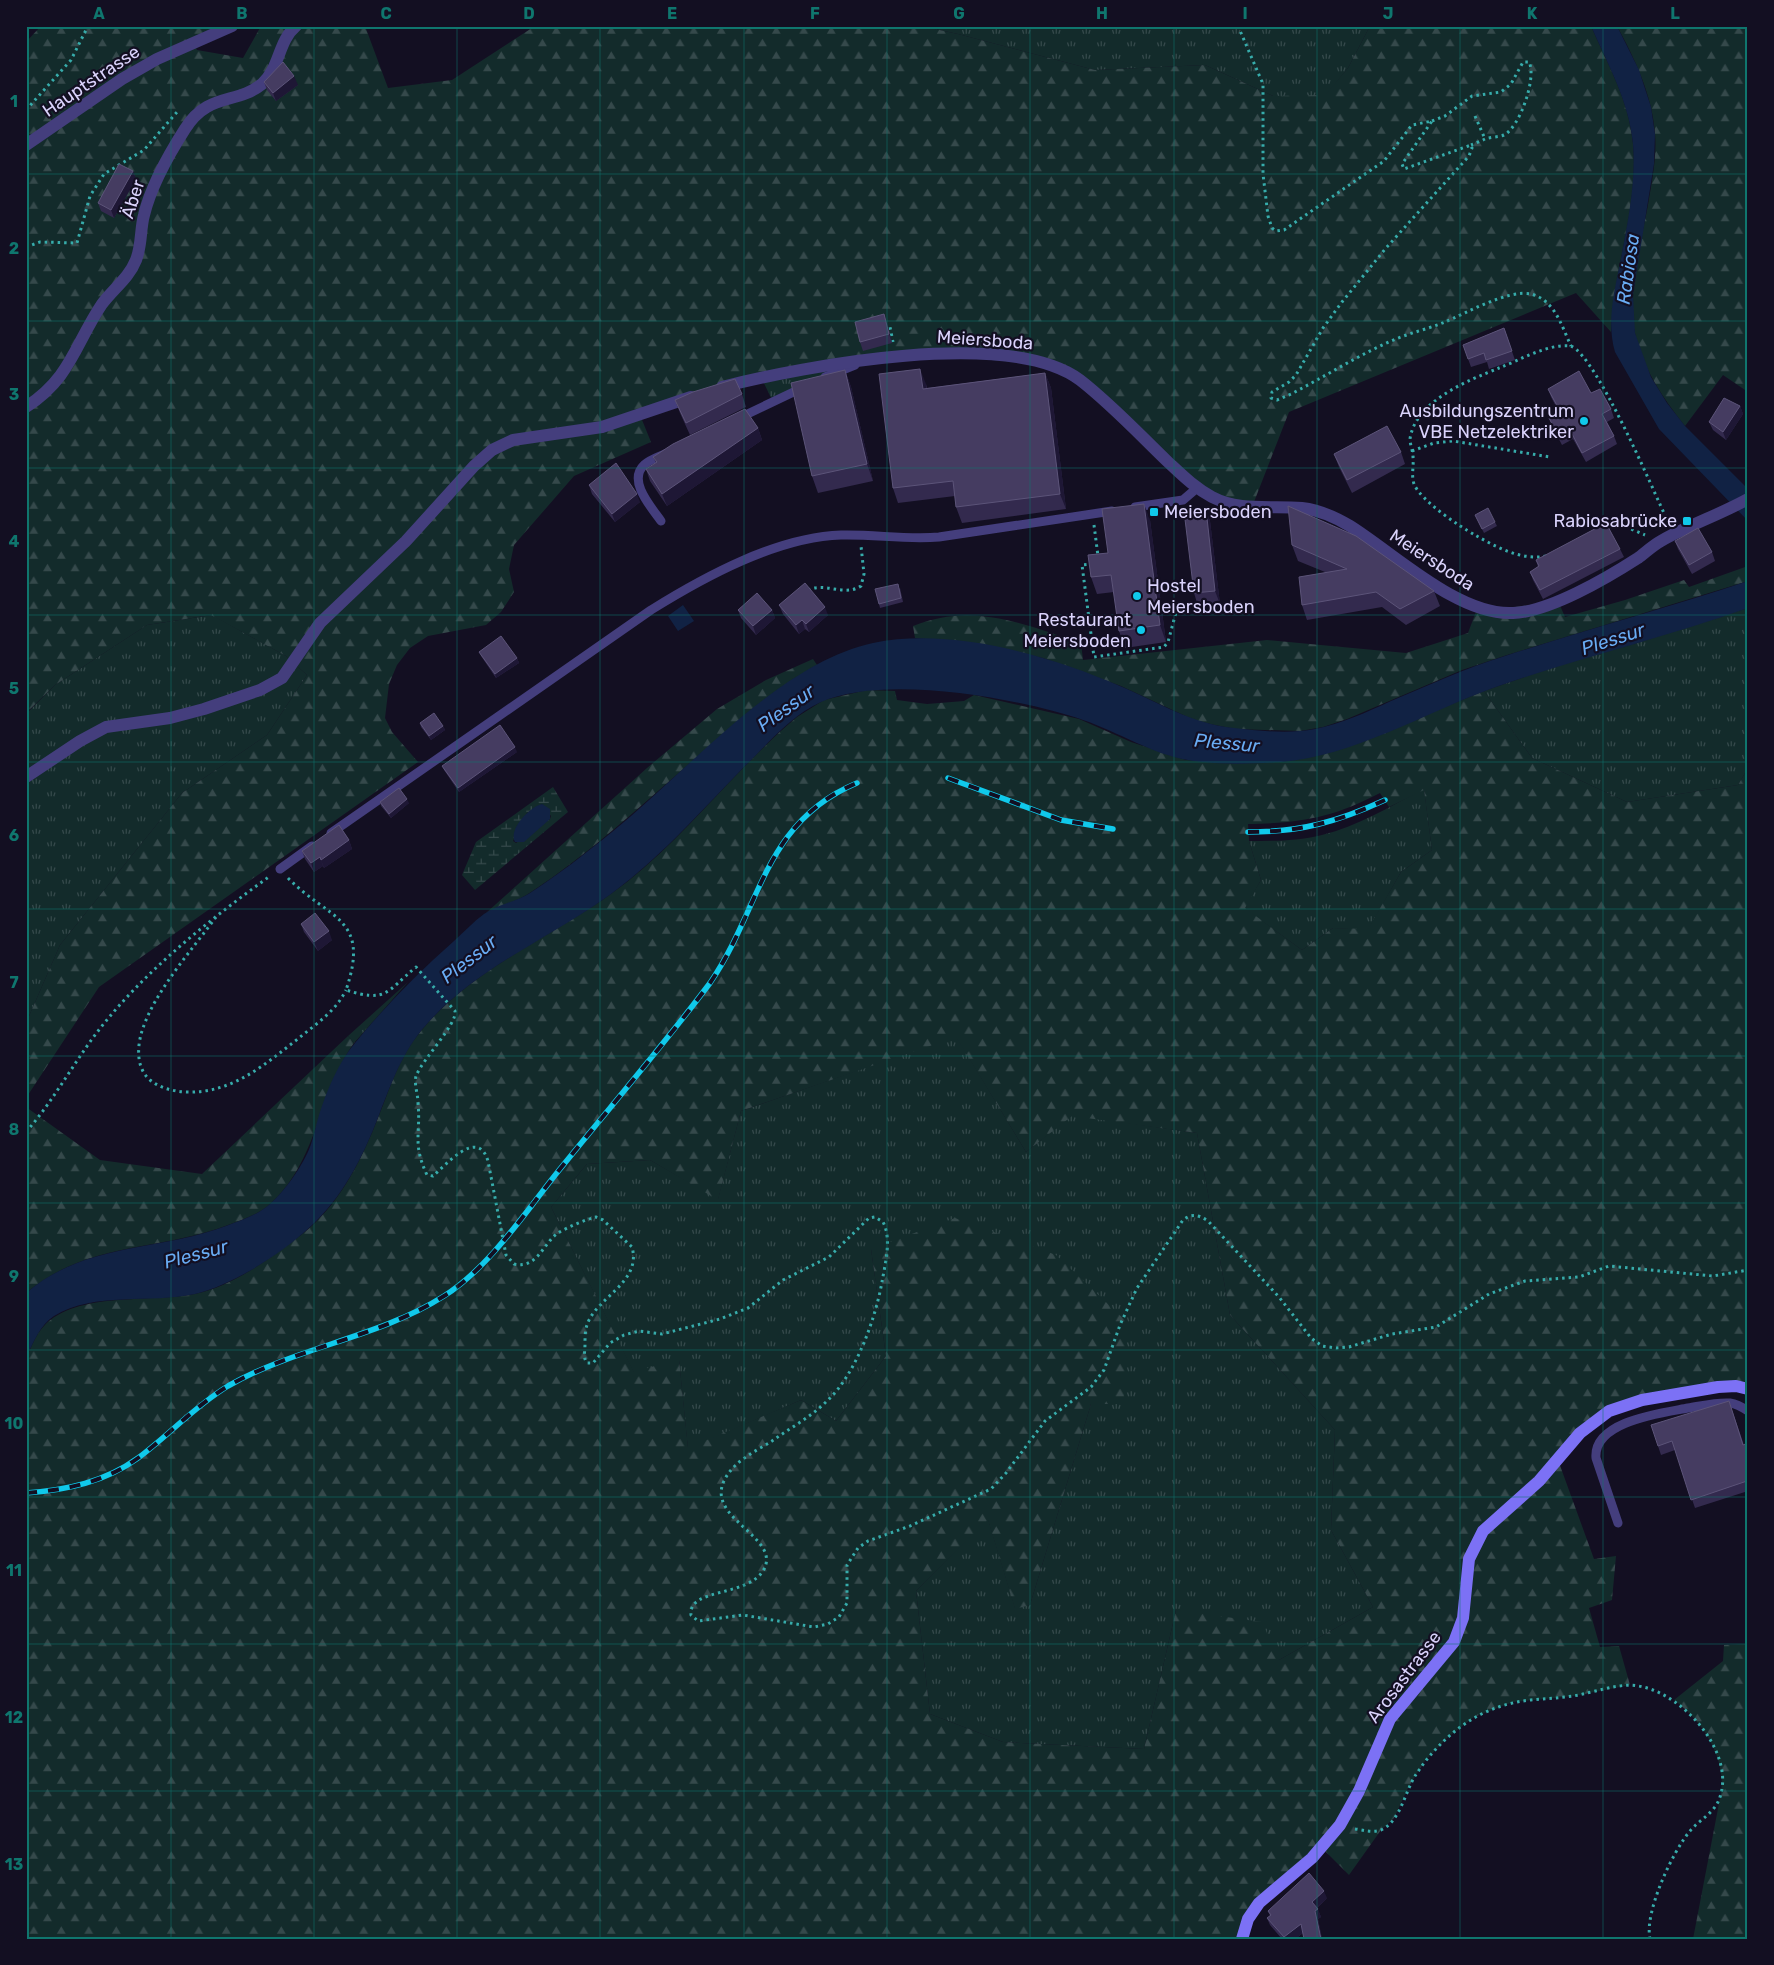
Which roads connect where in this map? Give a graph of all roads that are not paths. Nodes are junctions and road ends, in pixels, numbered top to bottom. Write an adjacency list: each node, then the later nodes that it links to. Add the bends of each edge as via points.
1 (232, 26): 3 (street, Hauptstrasse, via 156,58)
2 (296, 26): 5 (street, Äber, via 287,38 275,68 264,82 249,92 209,106 184,130 155,184 144,215 140,249 130,273 100,306 59,379)
3 (26, 145)
4 (867, 361): 6 (lane, via 819,379); 8 (street, Meiersboda, via 896,355 1006,356 1054,366 1079,380); 11 (street, Meiersboda, via 704,392 602,427 513,440 492,450 406,542 320,623 282,678 260,690 204,710 106,727 80,740)
5 (26, 407)
6 (727, 424)
7 (676, 449): 10 (lane, via 644,465 639,474 641,491)
8 (1197, 488): 9 (street, Meiersboda, via 1217,500 1234,505 1300,508 1324,514 1357,531 1462,602 1494,613 1523,612 1558,601 1628,564 1659,542); 12 (lane, via 1183,500 939,537 913,539 840,535 792,544 750,559 691,586 651,610)
9 (1748, 499)
10 (661, 521)
11 (26, 777)
12 (280, 869)
13 (1748, 1389): 16 (main road, Arosastrasse, via 1718,1387 1630,1403 1609,1411 1580,1433 1539,1482 1483,1531 1472,1549 1468,1564 1458,1635 1390,1720 1359,1792 1340,1825 1312,1858 1259,1903 1248,1919)
14 (1748, 1411): 15 (lane, via 1729,1403 1686,1409 1634,1420 1604,1436 1596,1448 1596,1458)
15 (1618, 1523)
16 (1242, 1939)

